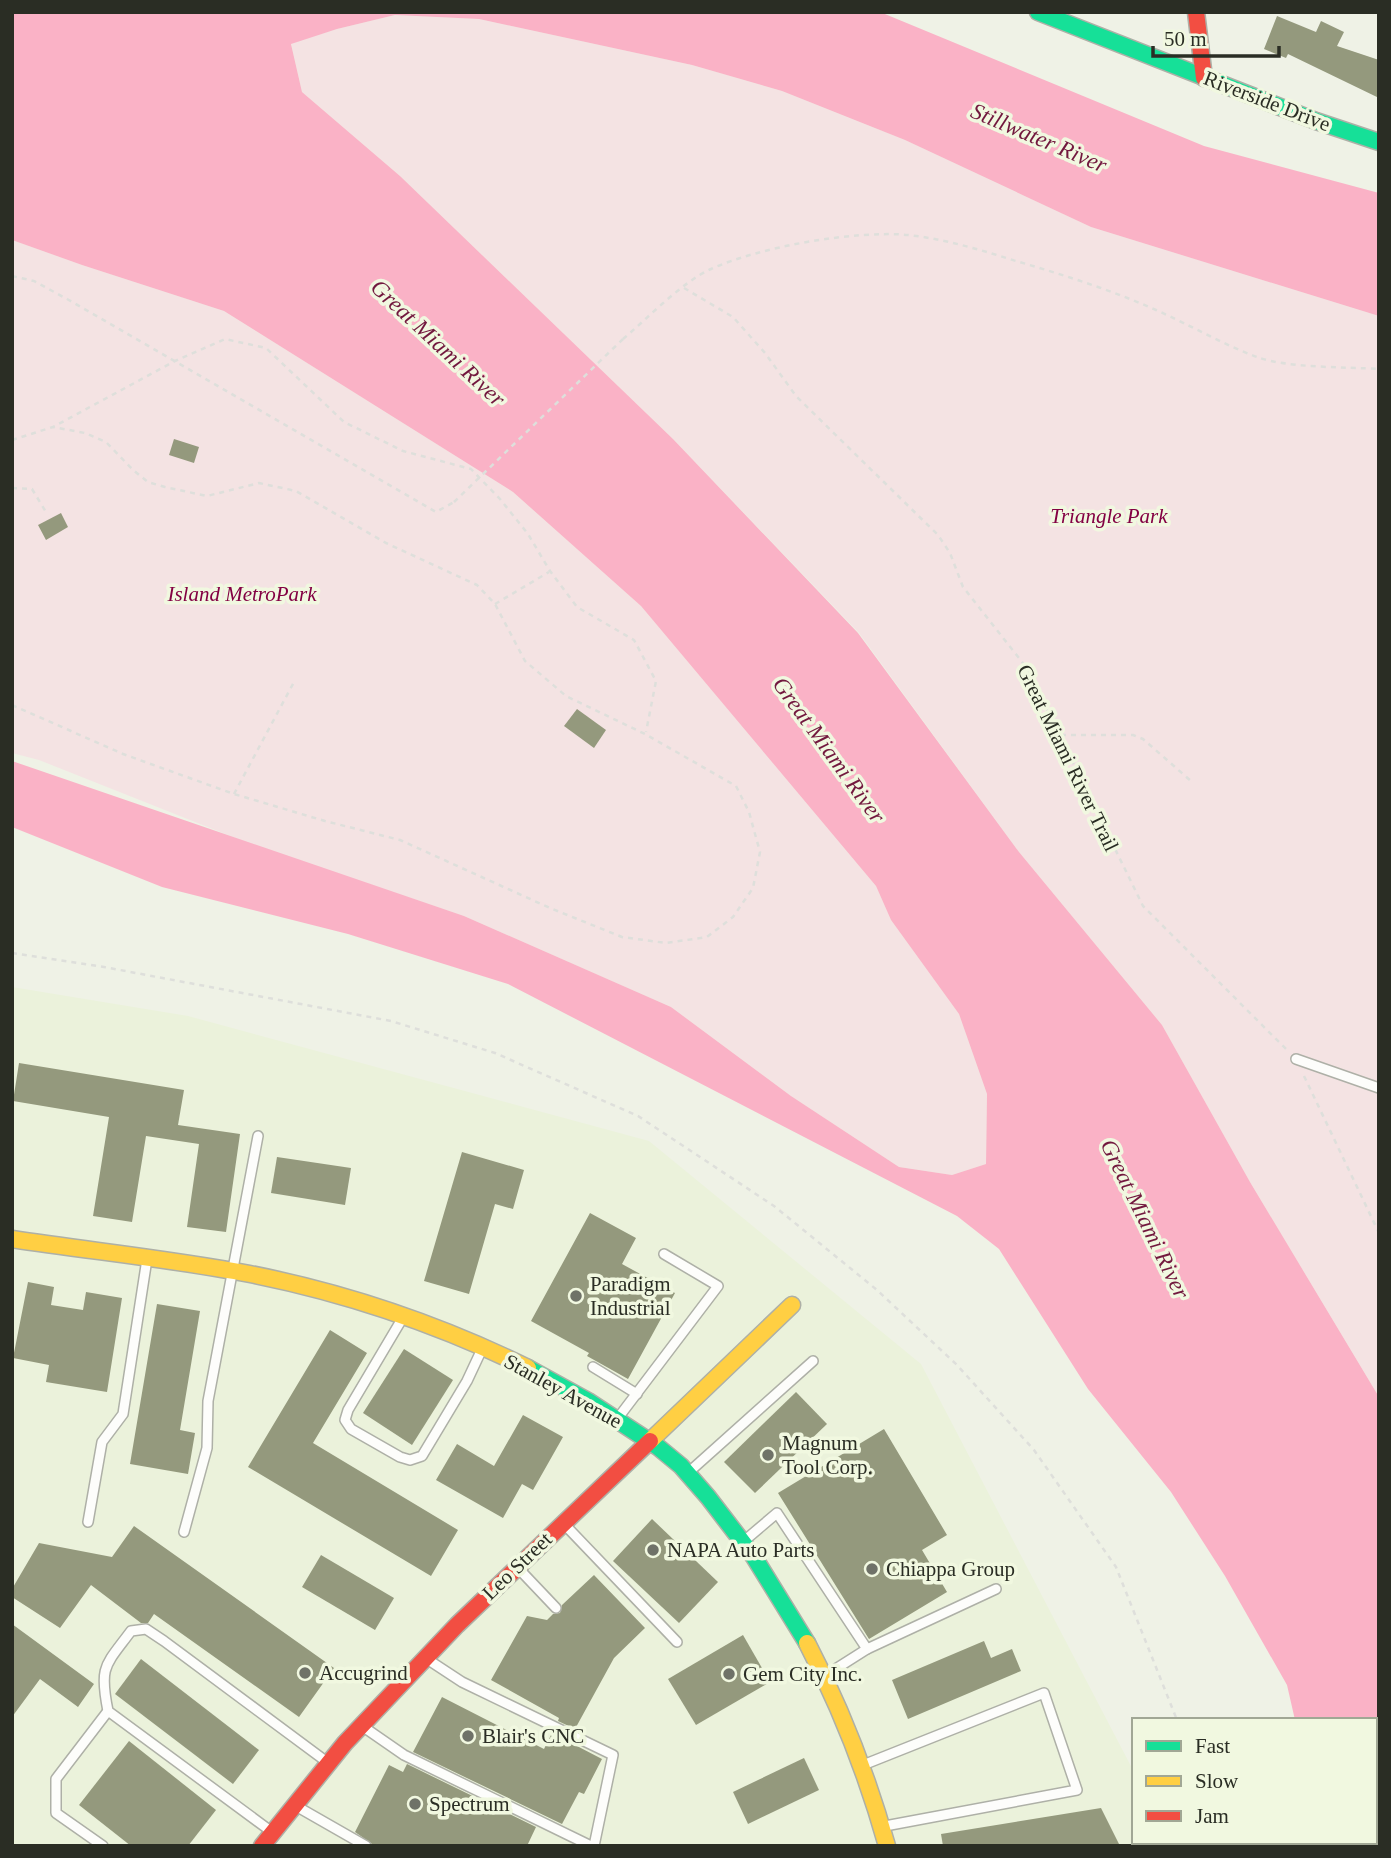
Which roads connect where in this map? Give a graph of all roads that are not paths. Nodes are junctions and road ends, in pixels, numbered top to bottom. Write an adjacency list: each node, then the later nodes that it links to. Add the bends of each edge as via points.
1 (1038, 12): 3 (street, Riverside Drive)
2 (1196, 12): 4 (street)
3 (1074, 19): 4 (street, Riverside Drive)
4 (1204, 78): 5 (street, Riverside Drive)
5 (1379, 142)
6 (1296, 1059): 7 (lane)
7 (1379, 1088)
8 (258, 1136): 12 (lane)
9 (13, 1243): 11 (street, Stanley Avenue)
10 (664, 1254): 18 (lane, via 718,1286)
11 (147, 1258): 12 (street, Stanley Avenue); 22 (lane, via 123,1414 102,1442)
12 (233, 1271): 14 (street, Stanley Avenue, via 322,1291); 24 (lane, via 208,1401 207,1448)
13 (792, 1306): 20 (street, Leo Street)
14 (403, 1317): 15 (street, Stanley Avenue); 15 (lane, via 345,1420 351,1429 400,1458 422,1456)
15 (482, 1348): 19 (street, Stanley Avenue, via 561,1386)
16 (813, 1361): 21 (lane)
17 (593, 1367): 18 (lane)
18 (637, 1394): 19 (lane)
19 (617, 1420): 20 (street, Stanley Avenue)
20 (648, 1441): 21 (street, Stanley Avenue); 23 (street, Leo Street)
21 (687, 1474): 25 (street, Stanley Avenue)
22 (88, 1522)
23 (563, 1523): 26 (street, Leo Street); 29 (lane)
24 (184, 1532)
25 (743, 1542): 30 (lane, via 778,1513); 32 (street, Stanley Avenue, via 778,1592)
26 (517, 1566): 28 (lane); 31 (street, Leo Street)
27 (996, 1589): 30 (lane)
28 (556, 1608)
29 (677, 1642)
30 (867, 1649): 32 (lane)
31 (425, 1658): 34 (street, Leo Street); 42 (lane, via 462,1682 613,1755)
32 (824, 1676): 36 (street, Stanley Avenue)
33 (108, 1711): 35 (lane, via 103,1684 106,1664 131,1631 145,1629); 39 (lane); 40 (lane, via 56,1779 56,1813)
34 (361, 1725): 35 (street, Leo Street); 42 (lane, via 404,1755)
35 (329, 1763): 37 (street, Leo Street)
36 (862, 1766): 38 (street, Stanley Avenue); 38 (lane, via 1045,1693 1077,1790)
37 (295, 1806): 39 (street, Leo Street); 41 (lane)
38 (881, 1826): 43 (street, Stanley Avenue)
39 (267, 1839)
40 (103, 1846)
41 (366, 1846)
42 (592, 1846)
43 (887, 1846)

